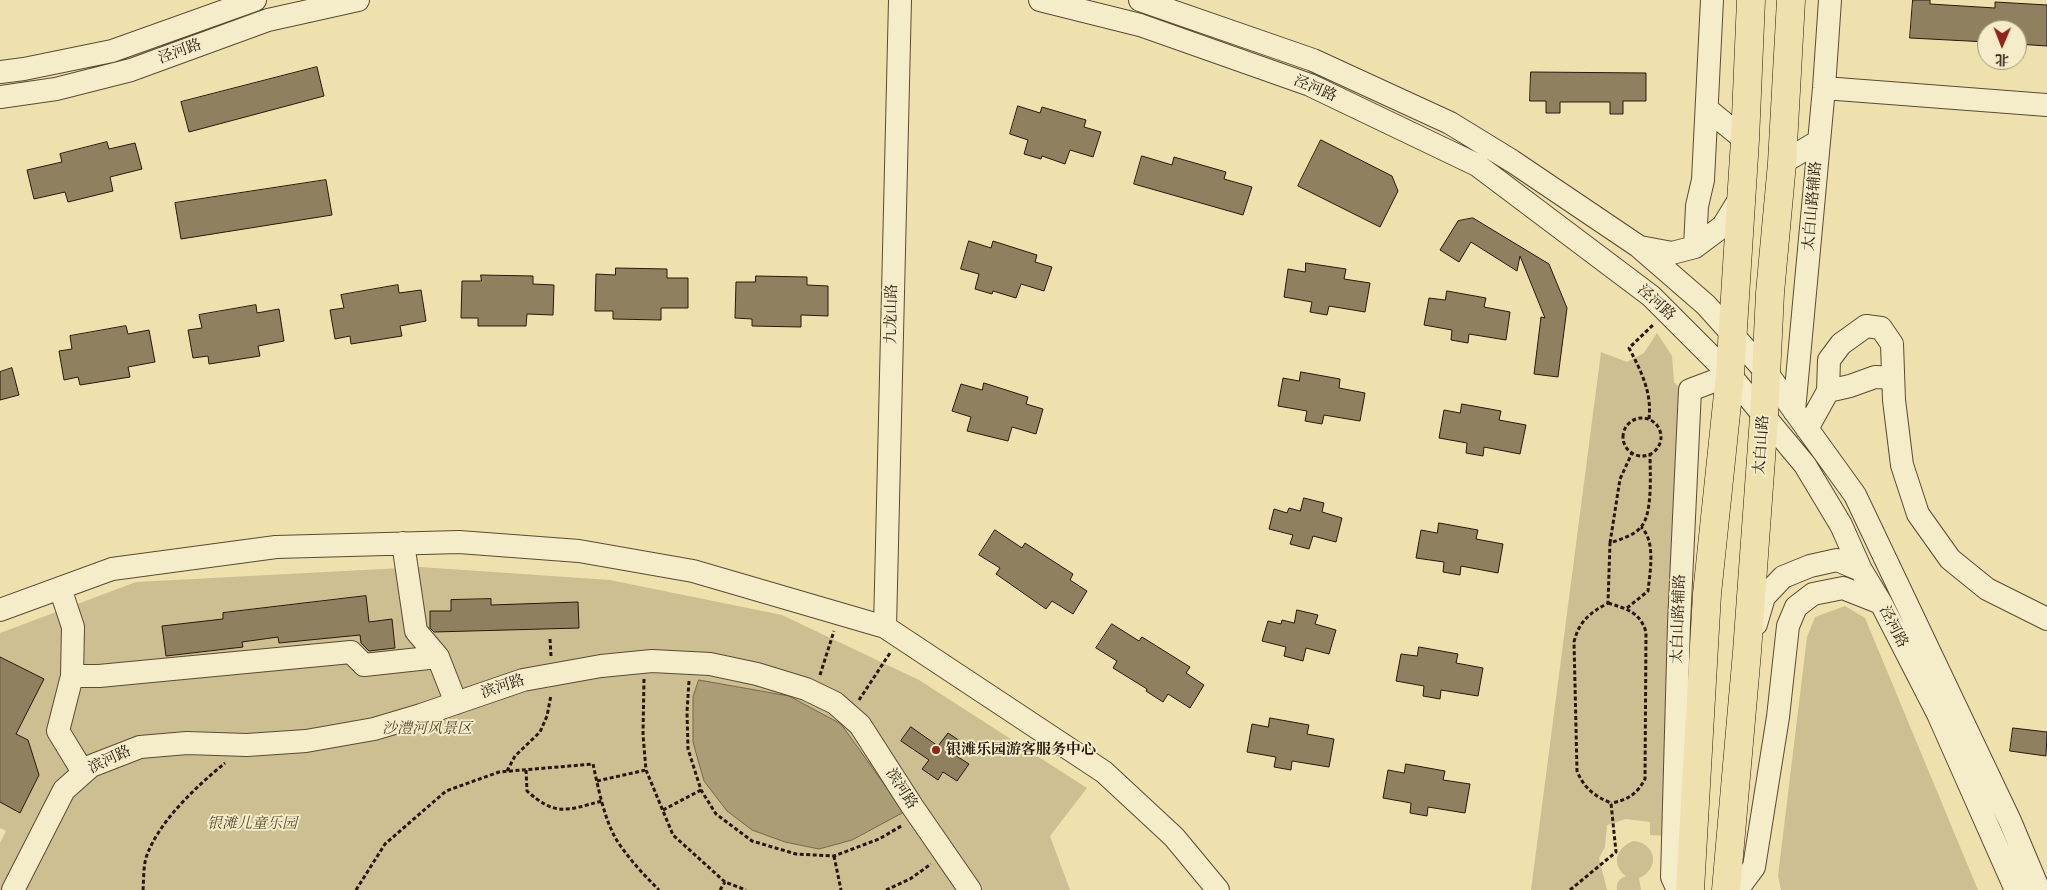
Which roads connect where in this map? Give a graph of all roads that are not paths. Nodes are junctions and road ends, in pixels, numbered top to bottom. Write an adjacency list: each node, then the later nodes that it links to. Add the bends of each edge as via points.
1 (256, 0): 10 (street, 泾河路, via 112,51)
2 (358, 0): 12 (street, 泾河路, via 268,20 131,70 56,89)
3 (900, 0): 35 (street, 九龙山路)
4 (1040, 0): 23 (street, 泾河路, via 1140,25 1310,85 1477,165 1651,296)
5 (1140, 0): 19 (street, 泾河路, via 1313,60 1450,122)
6 (1712, 0): 14 (street)
7 (1751, 0): 15 (main road)
8 (1792, 0): 17 (main road, 太白山路)
9 (1830, 0): 11 (street, 太白山路辅路)
10 (0, 72)
11 (1824, 88): 13 (street); 16 (street, 太白山路辅路)
12 (0, 97)
13 (2047, 105)
14 (1706, 109): 15 (street); 20 (street, via 1703,180 1697,206)
15 (1745, 140): 18 (main road)
16 (1819, 141): 17 (street); 26 (street, 太白山路辅路)
17 (1782, 164): 22 (main road, 太白山路)
18 (1742, 194): 20 (street, via 1723,226); 21 (main road)
19 (1638, 246): 20 (street, via 1672,253); 21 (street, 泾河路, via 1706,305)
20 (1695, 247)
21 (1732, 334): 22 (street, 泾河路); 23 (main road)
22 (1766, 373): 26 (street, 泾河路); 27 (main road, 太白山路)
23 (1730, 375): 27 (street, 泾河路); 46 (street, 太白山路辅路, via 1690,390 1672,878); 47 (main road, via 1707,594)
24 (1893, 378): 25 (street, via 1875,377); 25 (street, via 1892,344 1881,328 1866,326 1841,344 1828,360); 34 (street, via 1902,465 1918,514 1950,559 1987,589)
25 (1828, 391): 28 (street)
26 (1794, 411): 28 (street, 泾河路)
27 (1764, 417): 30 (street, 泾河路, via 1805,465 1841,525); 36 (main road, 太白山路)
28 (1807, 429): 51 (street, 泾河路, via 1855,495 2010,821)
29 (403, 543): 31 (street, via 276,547 112,569); 35 (street, via 459,542 579,551 692,571); 37 (street, via 416,631)
30 (1861, 570): 32 (street, 泾河路); 36 (street, via 1837,560 1783,577 1764,597)
31 (60, 588): 33 (street); 38 (street, via 73,627)
32 (1881, 603): 49 (street, via 1843,588 1814,594 1796,607 1788,626 1778,717 1754,868); 50 (street, 泾河路, via 1938,714)
33 (0, 610)
34 (2047, 618)
35 (893, 632): 45 (street, via 1104,772 1174,837)
36 (1747, 652): 48 (main road, 太白山路)
37 (438, 657): 38 (street, via 364,665 351,652); 39 (street)
38 (72, 676): 40 (street, via 58,731)
39 (456, 702): 40 (street, 滨河路, via 374,729 306,741 140,747); 44 (street, 滨河路, via 551,673 645,661 710,664 757,674 814,693 835,703 860,725)
40 (83, 772): 41 (street, 滨河路, via 64,790)
41 (35, 849): 42 (street, via 20,848); 43 (street, 滨河路)
42 (0, 882)
43 (13, 890)
44 (970, 890)
45 (1218, 890)
46 (1678, 890)
47 (1690, 890)
48 (1726, 890)
49 (1737, 890)
50 (2016, 890)
51 (2039, 890)

